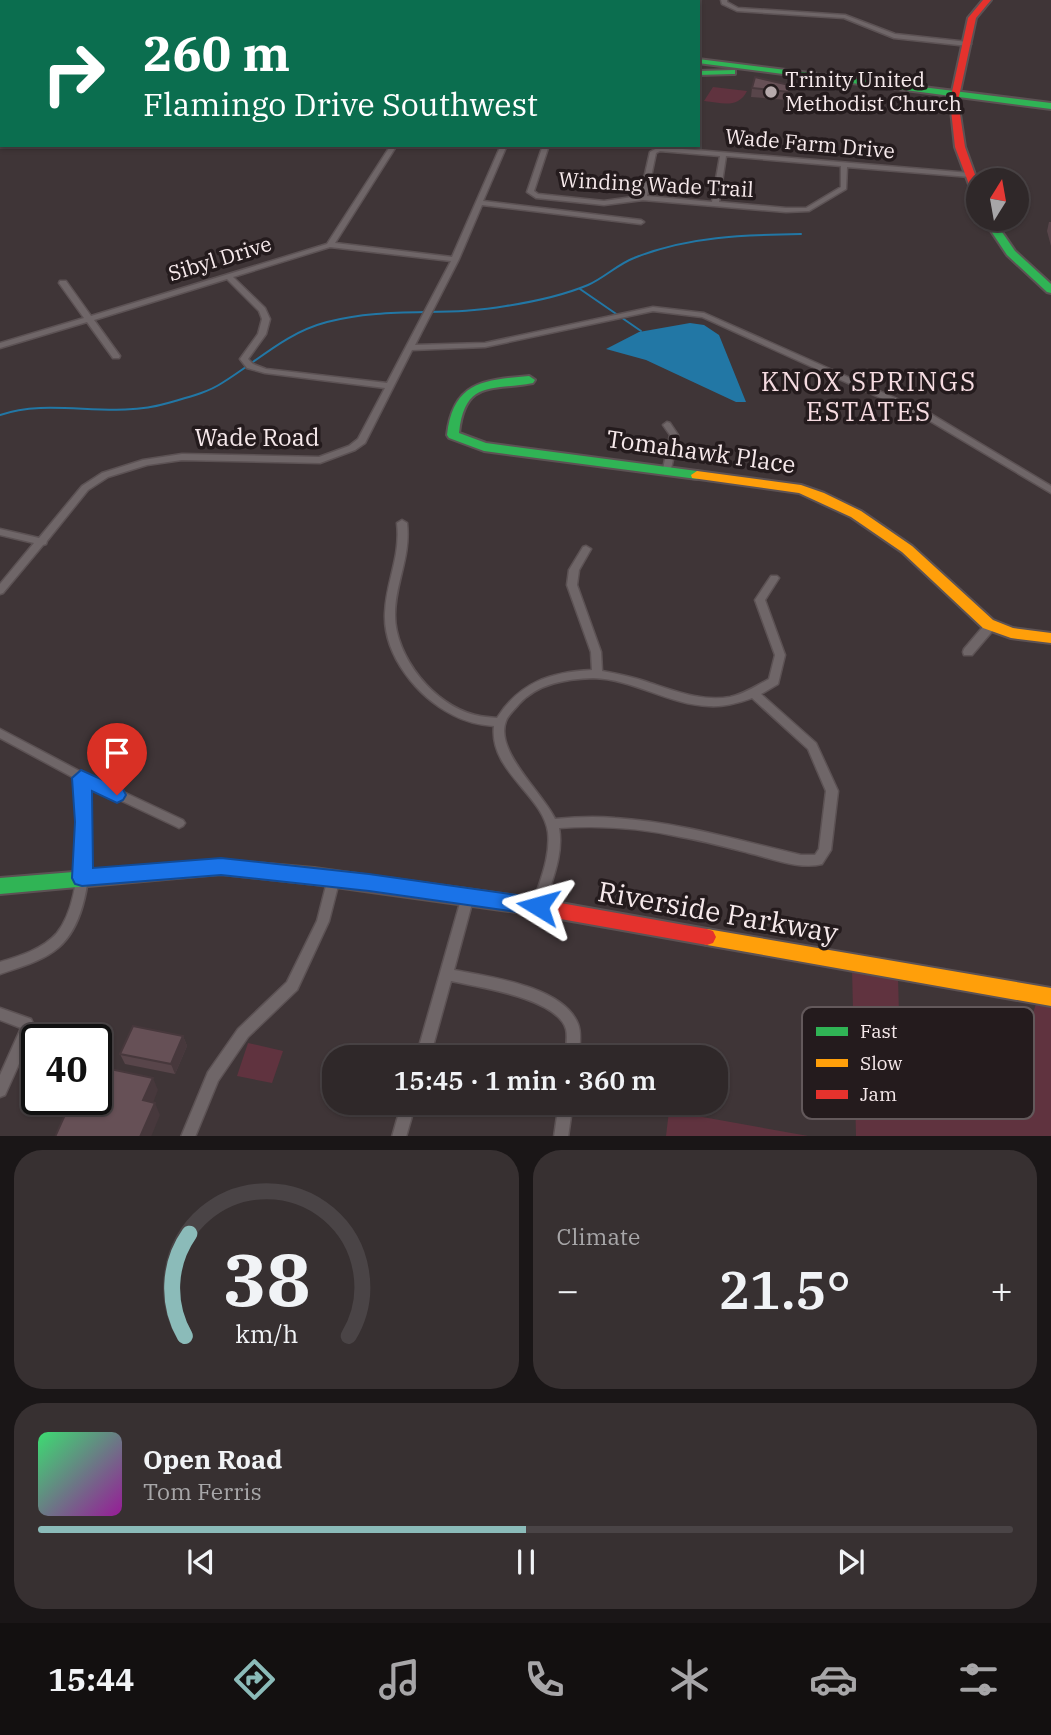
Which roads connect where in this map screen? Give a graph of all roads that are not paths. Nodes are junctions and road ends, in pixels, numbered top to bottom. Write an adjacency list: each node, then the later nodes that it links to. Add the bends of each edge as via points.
1 (724, 0): 3 (street, via 737,9 845,17 894,36)
2 (987, 0): 3 (street, via 972,18)
3 (968, 44): 8 (street)
4 (702, 65): 5 (street); 6 (street)
5 (740, 66): 6 (street); 7 (street)
6 (722, 73): 7 (street)
7 (804, 74): 8 (street)
8 (954, 96): 9 (street); 15 (street, via 955,127)
9 (1051, 106)
10 (393, 147): 22 (street)
11 (503, 147): 18 (street, Wade Road)
12 (545, 147): 17 (street, Winding Wade Trail, via 530,192 536,196 604,203)
13 (723, 154): 14 (street, Wade Farm Drive); 17 (street, Wade Farm Drive, via 653,152); 19 (street)
14 (844, 166): 16 (street, Wade Farm Drive); 19 (street, Winding Wade Trail, via 844,188 807,209)
15 (968, 168)
16 (966, 175)
17 (642, 198): 19 (street, Winding Wade Trail)
18 (481, 203): 20 (street); 23 (street, Wade Road)
19 (715, 204)
20 (641, 222)
21 (996, 231): 26 (street, via 1011,253)
22 (330, 245): 23 (street, Sibyl Drive); 24 (street, Sibyl Drive)
23 (455, 259): 29 (street, Wade Road)
24 (228, 276): 27 (street, Sibyl Drive); 32 (street, via 266,319 262,334 244,359 250,366)
25 (63, 283): 27 (street)
26 (1051, 290)
27 (88, 317): 28 (street, Sibyl Drive); 30 (street)
28 (0, 346)
29 (410, 348): 32 (street, Wade Road); 35 (street, via 485,345 653,309 696,313 928,416)
30 (116, 356)
31 (529, 380): 34 (street, Tomahawk Place, via 469,391 453,413 453,435 484,447)
32 (391, 386): 38 (street, Wade Road, via 369,432 352,448 311,461 205,456 146,462 85,488)
33 (667, 425): 34 (street, via 674,435)
34 (667, 469): 42 (street, Tomahawk Place, via 781,484 826,498 930,568)
35 (1051, 490)
36 (402, 523): 47 (street, via 403,556 390,613 391,632 402,658 435,699 473,719)
37 (0, 532): 38 (street)
38 (43, 542): 41 (street, Wade Road)
39 (586, 549): 45 (street, via 574,570 572,586 596,652)
40 (774, 578): 46 (street, via 760,600 780,655 775,681)
41 (0, 591)
42 (991, 625): 43 (street, Tomahawk Place); 44 (street)
43 (1051, 638)
44 (968, 652)
45 (597, 674): 46 (street, via 698,703 722,704); 47 (street, via 539,683 516,700)
46 (755, 695): 51 (street, via 812,746 832,791 825,849 818,860 633,822)
47 (500, 722): 51 (street, via 500,740 510,763)
48 (0, 733): 49 (street)
49 (81, 778): 50 (street); 52 (street, via 85,822)
50 (179, 823)
51 (553, 824): 56 (street, via 553,848)
52 (82, 878): 53 (street, Riverside Parkway, via 221,867); 54 (street, Riverside Parkway); 57 (street, via 70,922 57,941)
53 (334, 878): 55 (street, Riverside Parkway); 66 (street, via 323,920 292,986 243,1033 213,1077)
54 (0, 886)
55 (468, 896): 56 (street, Riverside Parkway); 58 (street)
56 (538, 906): 59 (street, Riverside Parkway)
57 (0, 968)
58 (447, 974): 61 (street); 62 (street, via 530,995 557,1007 572,1025)
59 (1051, 997)
60 (0, 1014): 63 (street, via 26,1023 28,1028)
61 (426, 1045)
62 (572, 1045)
63 (0, 1090)
64 (405, 1115): 67 (street)
65 (564, 1115): 68 (street)
66 (188, 1136)
67 (399, 1136)
68 (561, 1136)

